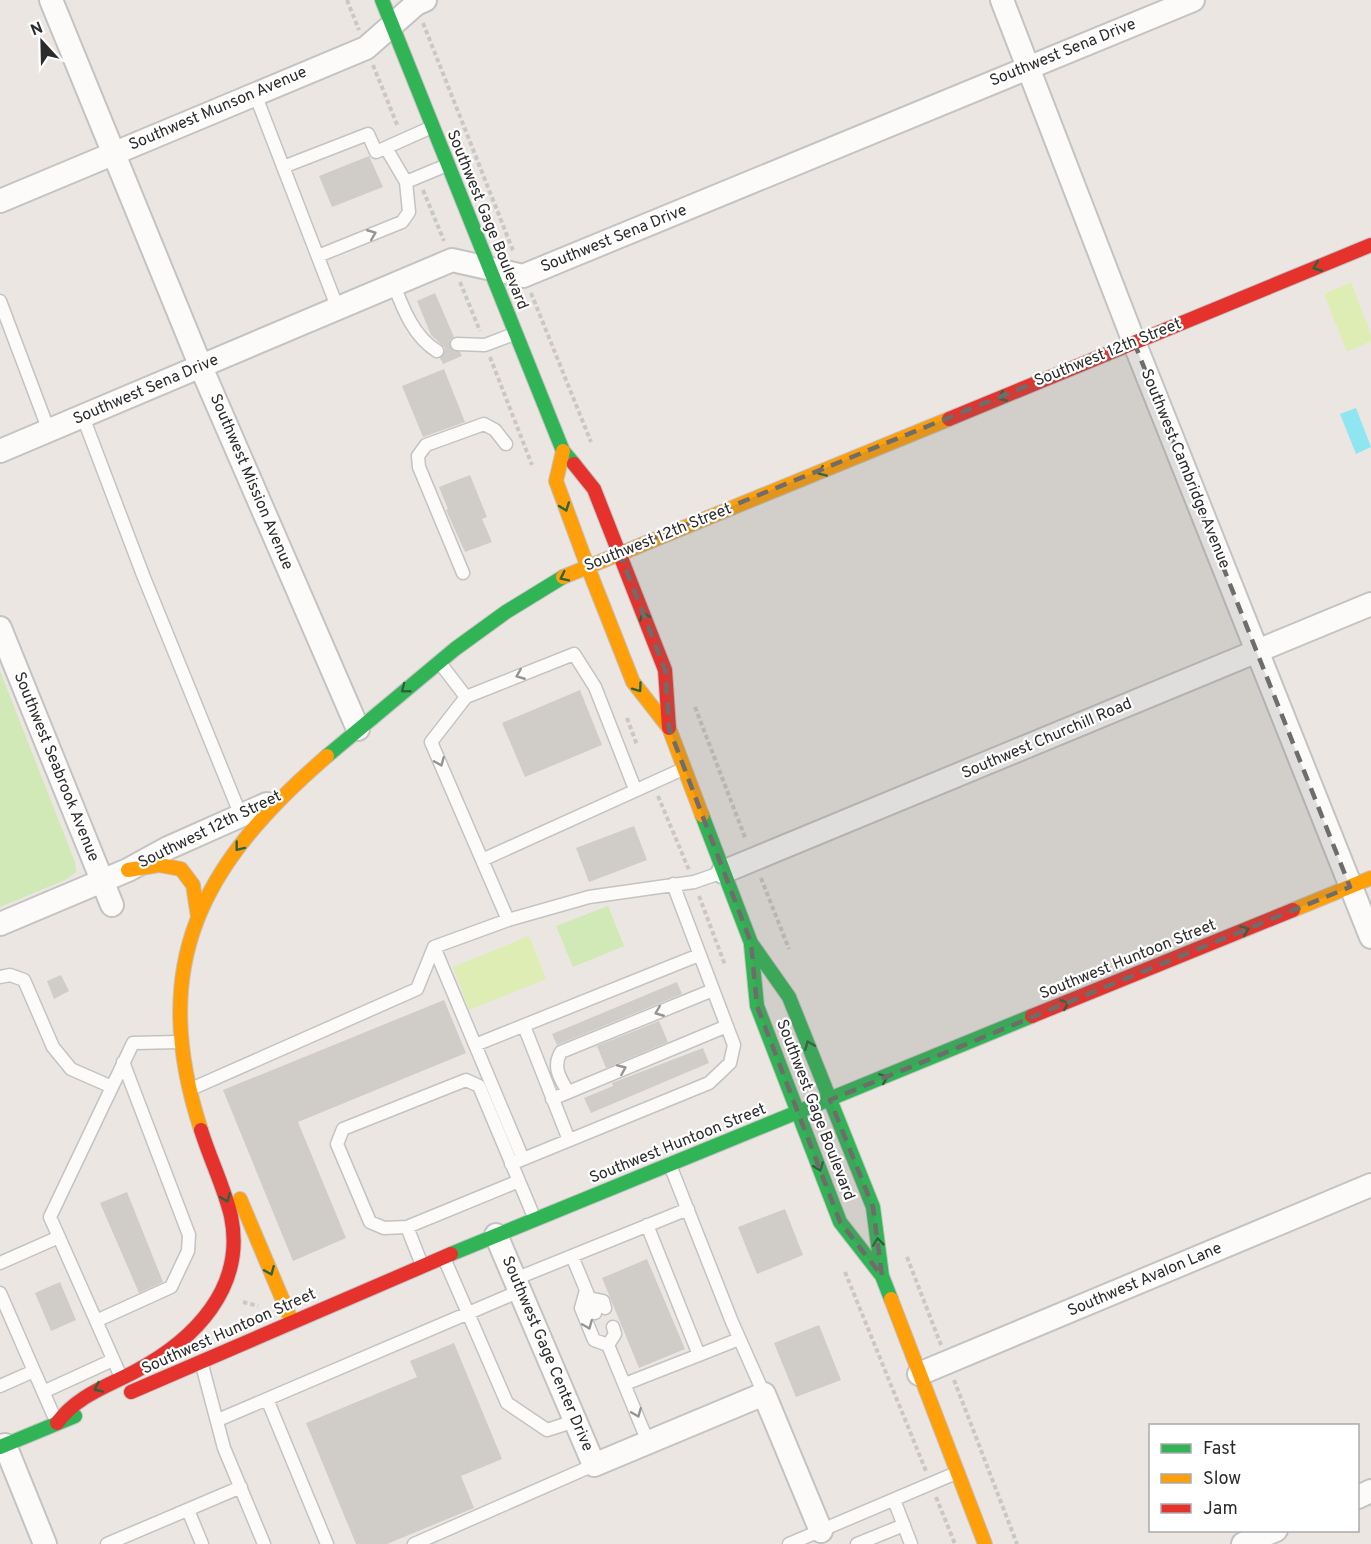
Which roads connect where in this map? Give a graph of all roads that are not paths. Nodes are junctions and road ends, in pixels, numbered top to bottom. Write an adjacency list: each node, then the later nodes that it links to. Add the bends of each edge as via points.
1 (51, 0): 11 (street, Southwest Mission Avenue)
2 (382, 0): 6 (main road, Southwest Gage Boulevard)
3 (1002, 0): 7 (street, Southwest Cambridge Avenue)
4 (1193, 0): 7 (street, Southwest Sena Drive)
5 (420, 2): 6 (street, Southwest Munson Avenue)
6 (392, 25): 8 (street, Southwest Munson Avenue, via 366,48); 9 (main road, Southwest Gage Boulevard)
7 (1029, 68): 18 (street, Southwest Sena Drive, via 524,276); 23 (street, Southwest Cambridge Avenue)
8 (255, 94): 11 (street, Southwest Munson Avenue); 13 (lane)
9 (432, 127): 10 (lane); 12 (main road, Southwest Gage Boulevard)
10 (386, 148): 13 (lane, via 375,152 368,134); 14 (lane)
11 (113, 153): 15 (street, Southwest Munson Avenue); 26 (street, Southwest Mission Avenue)
12 (447, 165): 14 (lane); 18 (main road, Southwest Gage Boulevard)
13 (283, 167): 17 (lane)
14 (406, 182): 17 (lane, one-way to 14, via 405,220 410,212)
15 (0, 201)
16 (1371, 245): 23 (main road, Southwest 12th Street, one-way to 23)
17 (318, 256): 21 (lane)
18 (488, 267): 19 (street, Southwest Sena Drive, via 452,260); 22 (main road, Southwest Gage Boulevard)
19 (394, 285): 21 (street, Southwest Sena Drive); 25 (lane, via 403,310 422,339)
20 (0, 301): 28 (lane)
21 (338, 309): 26 (street, Southwest Sena Drive)
22 (515, 334): 24 (lane, via 485,345); 31 (main road, Southwest Gage Boulevard)
23 (1134, 342): 32 (main road, Southwest 12th Street, one-way to 32); 37 (street, Southwest Cambridge Avenue)
24 (457, 344)
25 (437, 351)
26 (201, 368): 27 (street, Southwest Sena Drive); 41 (street, Southwest Mission Avenue)
27 (83, 417): 28 (street, Southwest Sena Drive); 45 (lane)
28 (49, 431): 30 (street, Southwest Sena Drive)
29 (506, 444): 34 (lane, via 484,424 426,446 418,456 419,467)
30 (0, 451)
31 (563, 451): 32 (main road, Southwest Gage Boulevard, via 594,489); 33 (main road, Southwest Gage Boulevard, one-way to 33, via 556,481)
32 (619, 552): 33 (main road, Southwest 12th Street); 40 (main road, Southwest Gage Boulevard, one-way to 32, via 665,670)
33 (587, 566): 38 (main road, Southwest 12th Street, one-way to 38, via 532,594); 40 (main road, Southwest Gage Boulevard, one-way to 40, via 633,681)
34 (464, 573)
35 (1371, 604): 37 (street, Southwest Churchill Road)
36 (0, 628): 50 (street, Southwest Seabrook Avenue)
37 (1259, 651): 48 (street, Southwest Churchill Road); 52 (street, Southwest Cambridge Avenue)
38 (439, 662): 39 (lane); 41 (main road, Southwest 12th Street, one-way to 41)
39 (466, 697): 44 (lane, one-way to 39, via 595,687 574,654); 46 (lane, one-way to 46, via 431,742)
40 (669, 728): 42 (main road, Southwest Gage Boulevard)
41 (358, 729): 43 (main road, Southwest 12th Street)
42 (684, 769): 44 (lane); 48 (main road, Southwest Gage Boulevard)
43 (293, 789): 45 (street, Southwest 12th Street); 54 (main road, one-way to 54, via 237,848)
44 (635, 789): 46 (lane)
45 (241, 816): 47 (street, Southwest 12th Street)
46 (482, 860): 55 (lane)
47 (128, 870): 50 (street, Southwest 12th Street); 54 (main road, via 153,864 182,869 196,888)
48 (723, 872): 51 (lane); 58 (main road, Southwest Gage Boulevard)
49 (1371, 878): 52 (main road, Southwest Huntoon Street)
50 (102, 881): 53 (street, Southwest Seabrook Avenue); 56 (street, Southwest 12th Street)
51 (673, 884): 55 (lane, via 589,897); 60 (lane)
52 (1350, 887): 57 (street, Southwest Cambridge Avenue); 72 (main road, Southwest Huntoon Street, one-way to 52)
53 (112, 905)
54 (198, 916): 65 (main road, via 185,948 179,983)
55 (508, 920): 59 (lane)
56 (0, 924)
57 (1371, 938)
58 (751, 943): 72 (main road, Southwest Gage Boulevard, one-way to 58, via 789,996); 73 (main road, Southwest Gage Boulevard, via 757,1006)
59 (434, 948): 66 (lane); 70 (lane, via 417,989)
60 (699, 955): 62 (lane); 63 (lane)
61 (0, 977): 68 (lane, via 10,975 24,980 53,1047 71,1069)
62 (713, 990): 64 (lane); 69 (lane, one-way to 69, via 561,1052 556,1068)
63 (524, 1026): 66 (lane); 71 (lane)
64 (727, 1026): 69 (lane, one-way to 64); 74 (lane, via 734,1045 730,1063 709,1083)
65 (180, 1042): 67 (lane, via 133,1042); 70 (main road)
66 (475, 1045): 75 (lane)
67 (123, 1062): 68 (lane); 95 (lane, via 189,1235 188,1251 171,1287)
68 (112, 1087): 84 (lane, via 50,1217)
69 (568, 1092): 71 (lane)
70 (192, 1096): 96 (main road, one-way to 96); 105 (main road, one-way to 105, via 232,1212 232,1259 218,1299 204,1322 181,1344)
71 (552, 1099): 74 (lane)
72 (830, 1100): 73 (main road, Southwest Huntoon Street); 89 (main road, Southwest Gage Boulevard, one-way to 72, via 873,1207)
73 (798, 1113): 76 (main road, Southwest Huntoon Street); 89 (main road, Southwest Gage Boulevard, one-way to 89, via 840,1222)
74 (568, 1140): 75 (lane)
75 (517, 1161): 77 (lane); 82 (lane, via 478,1086 466,1080 343,1129 337,1144 370,1222 384,1228)
76 (670, 1165): 79 (lane); 80 (main road, Southwest Huntoon Street)
77 (519, 1181): 80 (lane); 82 (lane)
78 (1371, 1185): 104 (street, Southwest Avalon Lane)
79 (688, 1209): 81 (lane); 98 (lane)
80 (535, 1219): 83 (main road, Southwest Huntoon Street)
81 (647, 1225): 85 (lane); 100 (lane)
82 (407, 1227): 88 (lane)
83 (496, 1235): 86 (main road, Southwest Huntoon Street); 90 (street, Southwest Gage Center Drive)
84 (59, 1237): 87 (lane); 95 (lane)
85 (572, 1256): 90 (lane); 92 (lane)
86 (444, 1257): 88 (main road, Southwest Huntoon Street); 94 (lane)
87 (0, 1263)
88 (423, 1266): 96 (main road, Southwest Huntoon Street)
89 (882, 1276): 104 (main road, Southwest Gage Boulevard)
90 (517, 1285): 94 (lane); 114 (street, Southwest Gage Center Drive)
91 (0, 1293): 103 (lane)
92 (588, 1294): 93 (lane); 99 (lane, one-way to 99, via 581,1308 594,1340)
93 (600, 1310)
94 (467, 1313): 111 (lane); 114 (lane, via 507,1403 547,1430)
95 (96, 1321): 101 (lane)
96 (292, 1322): 102 (main road, Southwest Huntoon Street)
97 (608, 1329): 99 (lane)
98 (739, 1339): 100 (lane); 109 (lane)
99 (608, 1345): 106 (lane)
100 (699, 1355): 106 (lane)
101 (113, 1360): 105 (lane); 108 (lane)
102 (202, 1363): 110 (main road, Southwest Huntoon Street); 113 (lane)
103 (34, 1371): 107 (lane); 108 (lane)
104 (919, 1374): 119 (main road, Southwest Gage Boulevard)
105 (121, 1378): 110 (lane); 115 (main road, one-way to 115, via 71,1402)
106 (625, 1384): 116 (lane, one-way to 116)
107 (0, 1386)
108 (43, 1392): 115 (lane)
109 (764, 1394): 116 (street, Southwest Gage Center Drive); 125 (street)
110 (123, 1396)
111 (267, 1399): 113 (lane); 130 (lane)
112 (98, 1406): 115 (main road)
113 (218, 1420): 120 (lane, via 224,1448)
114 (575, 1421): 118 (street, Southwest Gage Center Drive)
115 (57, 1423): 117 (main road)
116 (648, 1442): 118 (street, Southwest Gage Center Drive)
117 (3, 1446): 126 (street)
118 (594, 1465): 131 (lane)
119 (957, 1473): 121 (lane); 135 (main road, Southwest Gage Boulevard)
120 (241, 1487): 122 (lane); 129 (lane)
121 (894, 1500): 123 (lane); 125 (lane)
122 (188, 1510): 127 (lane); 128 (lane)
123 (904, 1525): 133 (lane); 134 (lane)
124 (1271, 1532): 136 (street)
125 (824, 1537): 132 (lane)
126 (45, 1544)
127 (107, 1544)
128 (202, 1544)
129 (264, 1544)
130 (327, 1544)
131 (414, 1544)
132 (789, 1544)
133 (857, 1544)
134 (911, 1544)
135 (985, 1544)
136 (1243, 1544)

